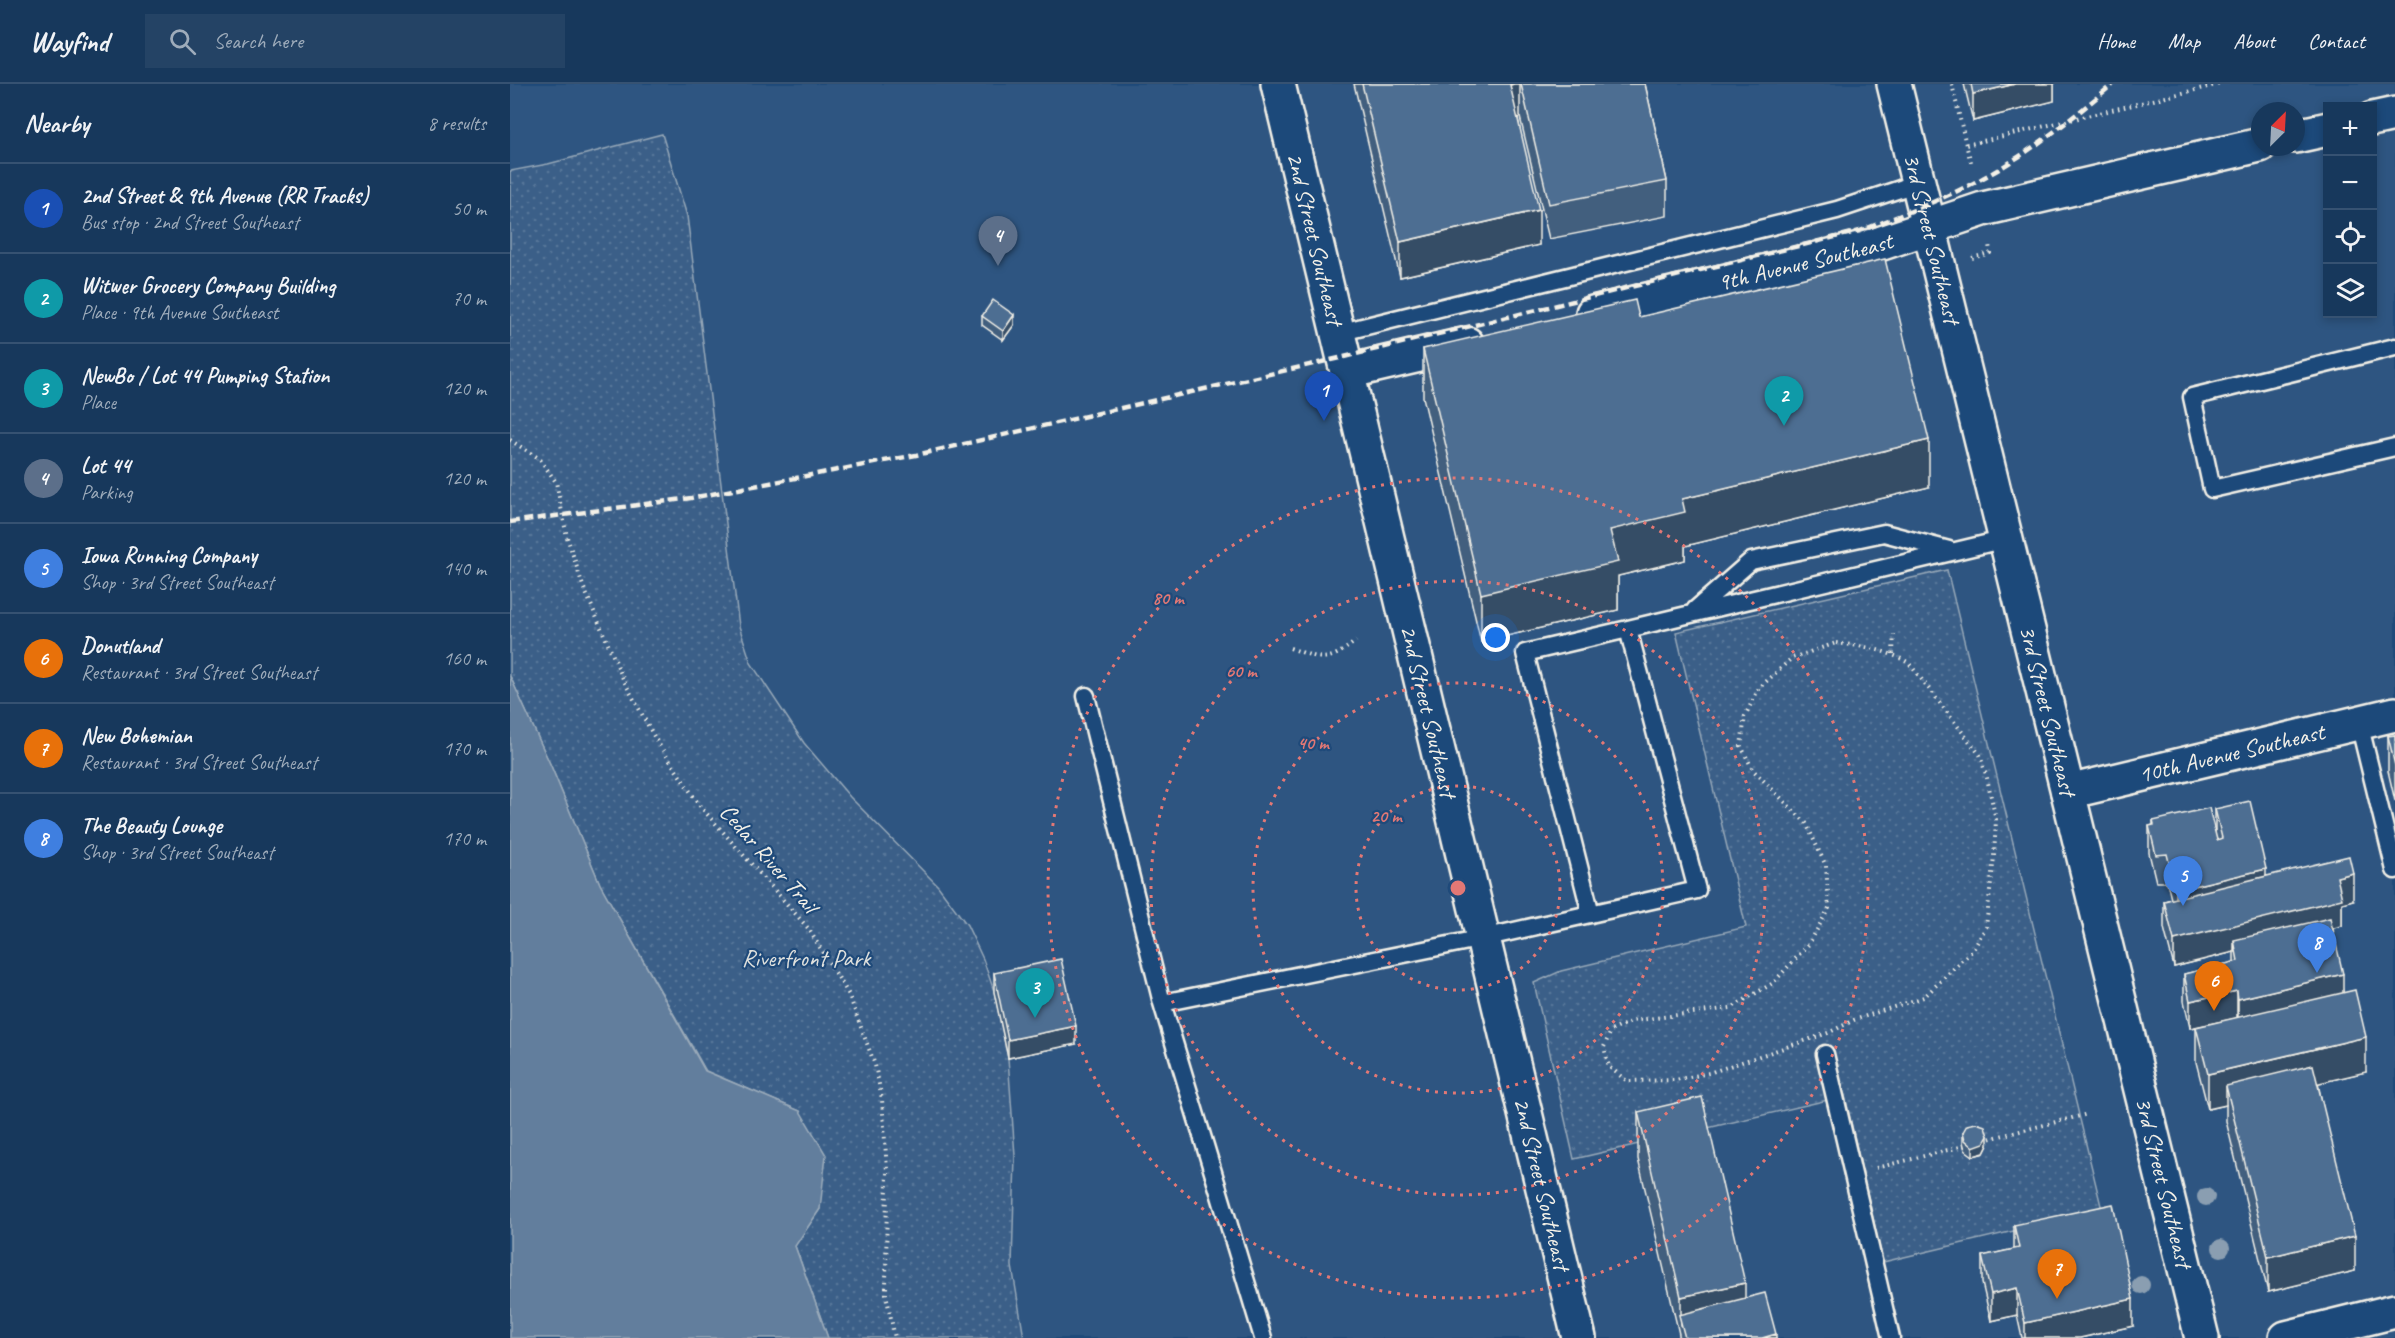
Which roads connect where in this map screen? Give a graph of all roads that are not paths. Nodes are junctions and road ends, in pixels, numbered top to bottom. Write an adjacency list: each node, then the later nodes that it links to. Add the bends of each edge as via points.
1 (1278, 84): 11 (street, 2nd Street Southeast)
2 (1894, 84): 8 (street, 3rd Street Southeast)
3 (2395, 114): 4 (street)
4 (2377, 118)
5 (2323, 130): 6 (street)
6 (2305, 134)
7 (2251, 147): 9 (street, 9th Avenue Southeast, via 2024,199)
8 (1918, 183): 9 (street, 3rd Street Southeast); 11 (lane, via 1837,210)
9 (1929, 226): 10 (street, 9th Avenue Southeast, via 1876,245); 16 (street, 3rd Street Southeast)
10 (1560, 321)
11 (1338, 333): 14 (street, 2nd Street Southeast)
12 (1491, 338): 14 (street)
13 (2395, 347): 15 (lane, via 2192,397 2212,489)
14 (1347, 372): 26 (street, 2nd Street Southeast)
15 (2395, 447)
16 (2006, 539): 17 (lane); 23 (street, 3rd Street Southeast)
17 (1953, 552): 18 (lane); 18 (lane, via 1884,533 1751,561)
18 (1691, 613): 19 (lane)
19 (1628, 629): 25 (lane, via 1525,653); 25 (lane, via 1697,890)
20 (1086, 696): 27 (lane)
21 (2395, 714): 22 (street, 10th Avenue Southeast)
22 (2360, 723): 23 (street, 10th Avenue Southeast); 24 (lane)
23 (2068, 792): 33 (street, 3rd Street Southeast)
24 (2395, 870)
25 (1590, 914): 26 (lane)
26 (1483, 938): 27 (lane); 31 (street, 2nd Street Southeast)
27 (1161, 1003): 30 (lane)
28 (1825, 1054): 32 (lane)
29 (2395, 1311): 34 (street)
30 (1263, 1338)
31 (1579, 1338)
32 (1891, 1338)
33 (2202, 1338)
34 (2286, 1338)

